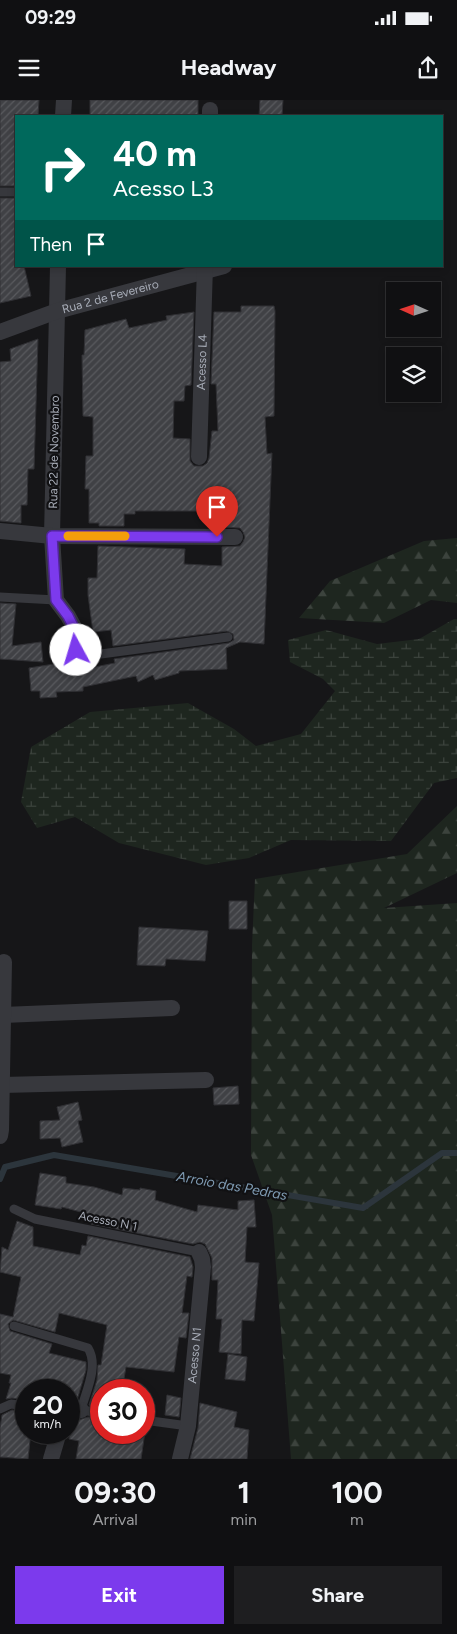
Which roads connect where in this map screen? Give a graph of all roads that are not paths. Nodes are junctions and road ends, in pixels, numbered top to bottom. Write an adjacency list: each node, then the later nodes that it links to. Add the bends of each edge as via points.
1 (64, 100): 2 (street)
2 (63, 115)
3 (0, 192): 4 (lane)
4 (15, 192)
5 (58, 267): 8 (street, Rua 22 de Novembro)
6 (218, 267): 7 (street, Rua 2 de Fevereiro)
7 (205, 269): 8 (street, Rua 2 de Fevereiro); 10 (street, Acesso L4)
8 (57, 311): 9 (street, Rua 2 de Fevereiro); 12 (street, Rua 22 de Novembro)
9 (0, 332)
10 (199, 457)
11 (0, 531): 12 (street)
12 (52, 536): 13 (street); 15 (street, Rua 22 de Novembro)
13 (235, 537)
14 (0, 597): 15 (lane)
15 (56, 600): 17 (street, via 74,628 76,650)
16 (228, 637): 17 (lane)
17 (86, 656)
18 (4, 962): 20 (street)
19 (172, 1008): 20 (street)
20 (3, 1015): 22 (street)
21 (206, 1080): 22 (street)
22 (2, 1085): 23 (street)
23 (0, 1136)
24 (14, 1209): 25 (lane, Acesso N 1, via 35,1220)
25 (199, 1252): 31 (street, Acesso N1, via 203,1267)
26 (14, 1326): 27 (lane, via 88,1348 94,1364)
27 (80, 1399)
28 (15, 1405): 29 (lane)
29 (0, 1409)
30 (155, 1422): 31 (lane)
31 (188, 1426): 34 (street, Acesso N1)
32 (55, 1444): 33 (street)
33 (51, 1459)
34 (180, 1459)

